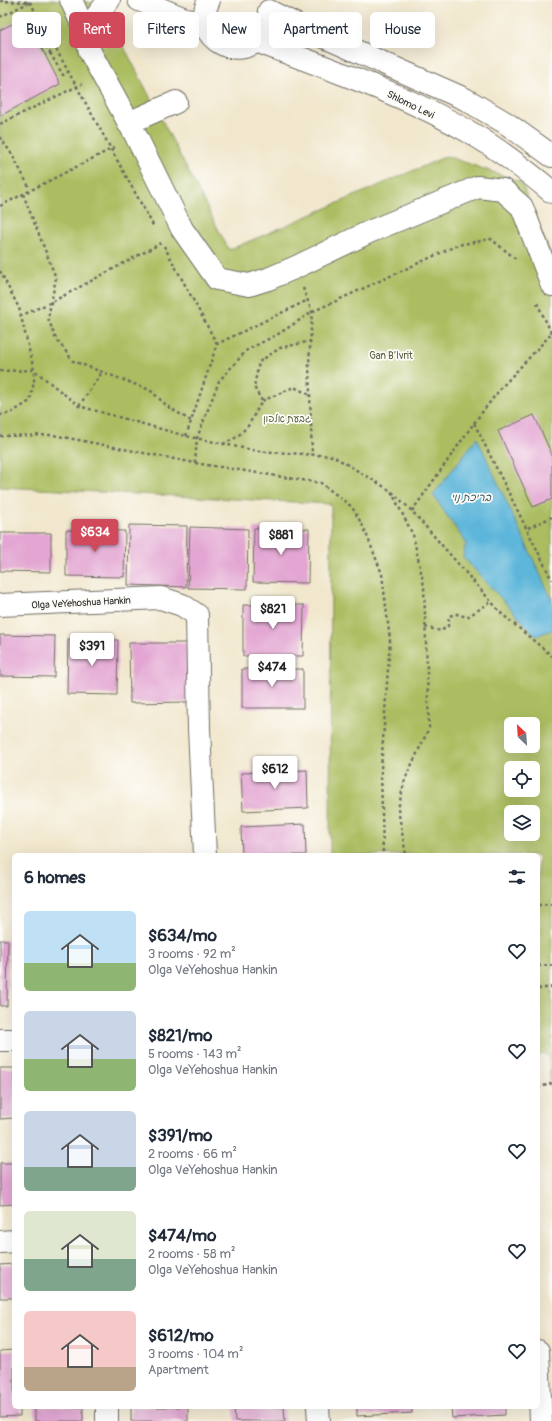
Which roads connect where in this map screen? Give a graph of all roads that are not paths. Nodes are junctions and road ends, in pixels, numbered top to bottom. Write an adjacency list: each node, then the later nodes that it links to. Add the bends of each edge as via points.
1 (71, 0): 6 (street)
2 (109, 0): 7 (street)
3 (139, 0): 8 (street)
4 (209, 0): 8 (street, via 205,18)
5 (267, 5): 9 (street, via 269,21); 14 (street, via 295,24 464,99)
6 (77, 12)
7 (99, 12)
8 (207, 28)
9 (261, 35)
10 (261, 43): 15 (street, Shlomo Levi, via 379,88 471,133 529,172)
11 (89, 48): 13 (street)
12 (176, 102): 13 (street)
13 (132, 130): 16 (street, via 182,229 217,279 249,285 294,268 369,232 478,187 503,190 522,207)
14 (552, 156)
15 (552, 192)
16 (552, 285)
17 (0, 605): 18 (street, Olga VeYehoshua Hankin, via 161,598 197,615)
18 (204, 853)
19 (0, 1040): 20 (street)
20 (12, 1040)
21 (0, 1242): 22 (street)
22 (12, 1242)
23 (107, 1409): 26 (street)
24 (318, 1409): 27 (street)
25 (540, 1409): 28 (street)
26 (107, 1421)
27 (319, 1421)
28 (540, 1421)

